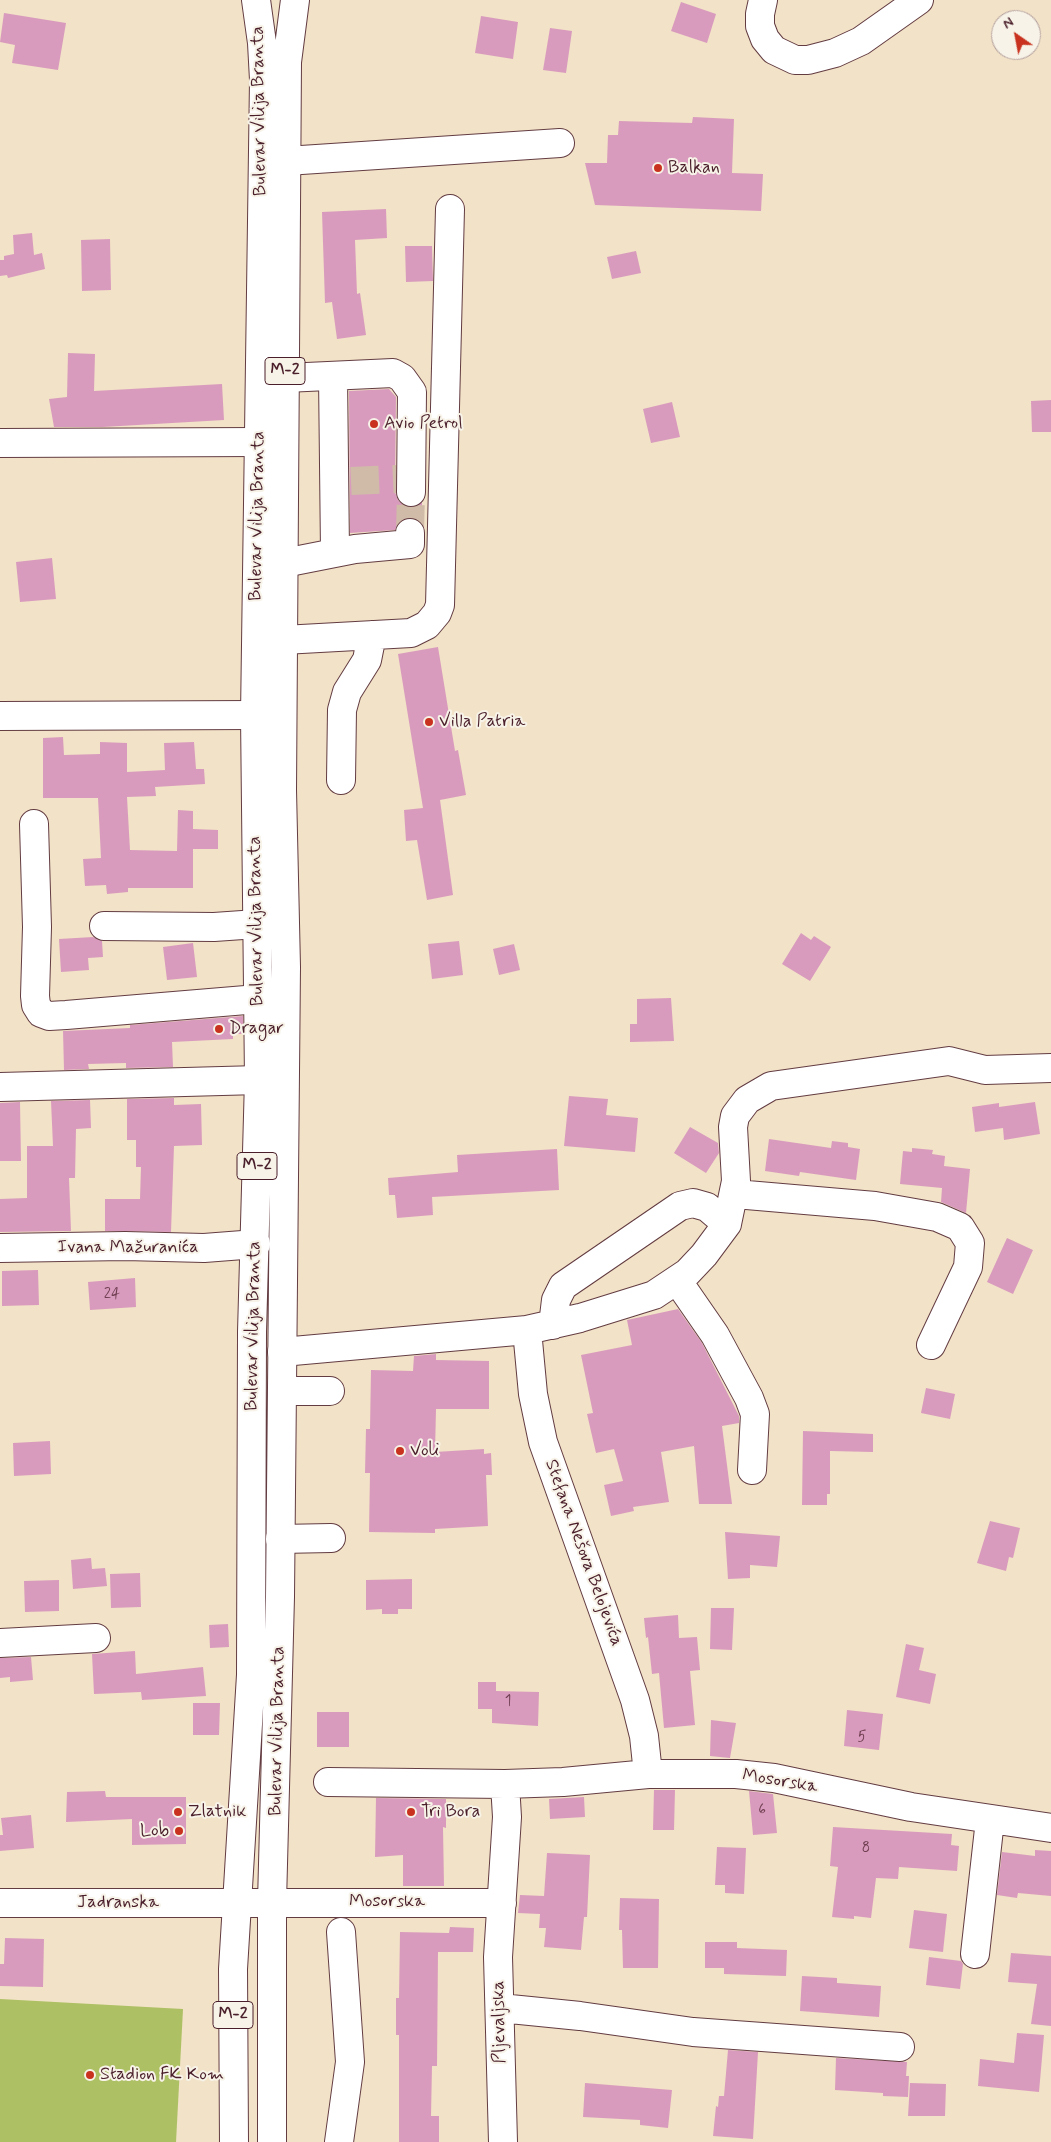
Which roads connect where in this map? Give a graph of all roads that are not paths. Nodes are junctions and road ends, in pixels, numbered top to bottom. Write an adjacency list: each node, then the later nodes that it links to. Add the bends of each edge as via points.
1 (256, 0): 10 (street, Bulevar Vilija Branta / M-2, via 264,80)
2 (295, 0): 6 (street, Bulevar Vilija Branta / M-2, via 287,62)
3 (763, 0): 4 (street, via 760,14 765,39 774,50 795,60 835,53 861,42)
4 (919, 0)
5 (560, 143): 6 (street)
6 (286, 160): 9 (street, Bulevar Vilija Branta / M-2)
7 (450, 209): 16 (street, via 440,605 433,620 420,630)
8 (333, 376): 9 (street); 12 (street, via 393,374 408,384 412,392); 14 (street, via 342,481)
9 (285, 378): 15 (street, Bulevar Vilija Branta / M-2)
10 (259, 442): 11 (street); 18 (street, Bulevar Vilija Branta / M-2)
11 (0, 443)
12 (406, 483)
13 (410, 533): 14 (street, via 410,544)
14 (335, 552): 15 (street)
15 (284, 563): 17 (street, Bulevar Vilija Branta / M-2)
16 (372, 635): 17 (street); 20 (street, via 367,660 344,702)
17 (283, 640): 35 (street, Bulevar Vilija Branta / M-2, via 286,967)
18 (255, 714): 19 (street); 22 (street, Bulevar Vilija Branta / M-2)
19 (0, 716)
20 (341, 780)
21 (34, 824): 24 (street, via 36,1005 41,1013 58,1015)
22 (257, 924): 23 (street); 24 (street, Bulevar Vilija Branta / M-2)
23 (104, 926)
24 (258, 999): 26 (street, Bulevar Vilija Branta / M-2)
25 (1051, 1068): 28 (street, via 985,1070 949,1061 771,1086 747,1100 735,1116)
26 (260, 1080): 27 (street); 30 (street, Bulevar Vilija Branta / M-2)
27 (0, 1087)
28 (735, 1194): 29 (street); 34 (street, via 875,1206 937,1218 960,1227 970,1243 968,1267)
29 (727, 1224): 32 (street, via 704,1255); 33 (street, Stefana Nešova Belojevića, via 707,1207 693,1203 680,1206 563,1286)
30 (256, 1244): 31 (street, Ivana Mažuranića, via 204,1248); 48 (street, Bulevar Vilija Branta / M-2, via 252,1332 251,1675)
31 (0, 1248)
32 (677, 1280): 33 (street, via 654,1295 637,1301); 38 (street, via 715,1335 749,1398 755,1414)
33 (540, 1328): 35 (street); 43 (street, Stefana Nešova Belojevića, via 533,1394 543,1442 635,1700 644,1736)
34 (931, 1345)
35 (282, 1352): 36 (street, Bulevar Vilija Branta / M-2)
36 (282, 1390): 37 (street); 40 (street, Bulevar Vilija Branta / M-2)
37 (330, 1391)
38 (752, 1470)
39 (331, 1538): 40 (street)
40 (280, 1539): 49 (street, Bulevar Vilija Branta / M-2)
41 (96, 1638): 42 (street)
42 (0, 1643)
43 (648, 1774): 45 (street, Mosorska); 46 (street, Mosorska, via 774,1778 911,1808)
44 (328, 1782): 45 (street, Mosorska)
45 (505, 1784): 51 (street, via 507,1817)
46 (990, 1820): 47 (street, Mosorska); 53 (street)
47 (1051, 1828)
48 (237, 1902): 49 (street, Jadranska); 50 (street, Jadranska); 56 (street, Bulevar Vilija Branta / M-2, via 233,1969)
49 (272, 1902): 51 (street, Mosorska); 57 (street, Bulevar Vilija Branta / M-2)
50 (0, 1903)
51 (502, 1903): 54 (street, Pljevaljska, via 498,1957)
52 (341, 1932): 58 (street, via 350,2062)
53 (975, 1954)
54 (500, 2008): 55 (street, via 693,2032); 59 (street, Pljevaljska)
55 (900, 2047)
56 (234, 2142)
57 (272, 2142)
58 (339, 2142)
59 (503, 2142)

